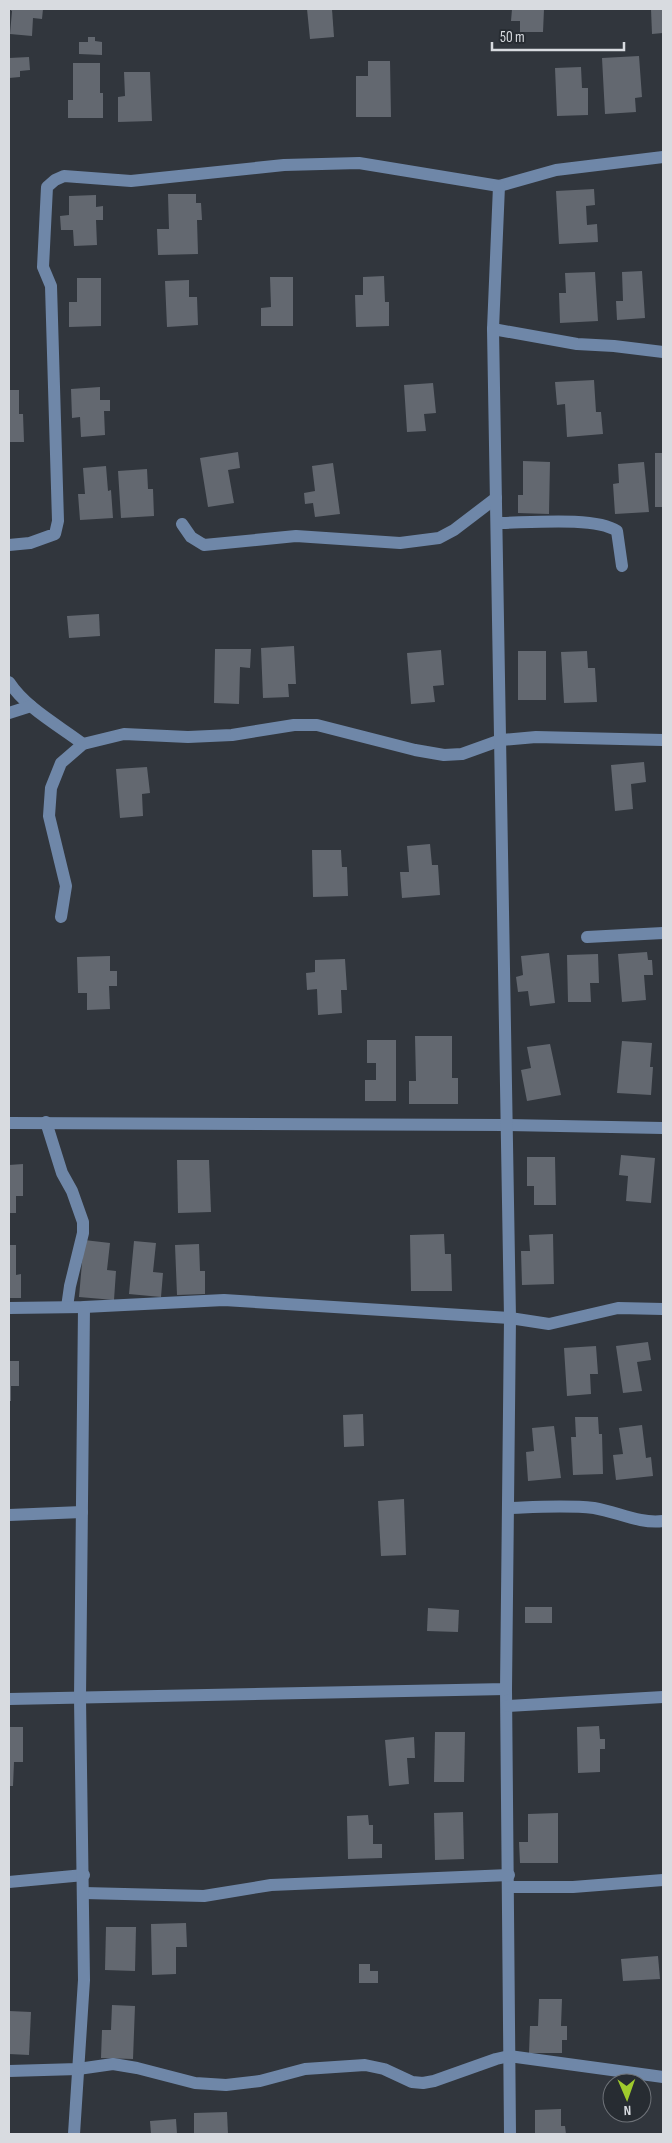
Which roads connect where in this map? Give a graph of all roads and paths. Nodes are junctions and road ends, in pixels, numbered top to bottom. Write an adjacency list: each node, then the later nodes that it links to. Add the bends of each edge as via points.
1 (663, 157): 2 (street, via 556,170)
2 (499, 186): 3 (street); 8 (street, via 359,163 284,166 131,181 64,176 55,180 47,187 43,267 51,286 58,521 55,534 30,543)
3 (493, 329): 4 (street, via 577,344); 5 (street)
4 (663, 352)
5 (496, 498): 6 (street); 7 (street, via 439,538 400,544 296,536 204,545 191,537)
6 (497, 523): 9 (street, via 605,525 618,532); 13 (street)
7 (182, 524)
8 (9, 545)
9 (622, 566)
10 (9, 682): 11 (street)
11 (31, 706): 12 (street); 15 (street)
12 (9, 713)
13 (501, 740): 14 (street, via 536,737); 15 (street, via 462,754 444,755 317,725 294,725 188,738 124,734); 21 (street)
14 (663, 740)
15 (83, 744): 16 (street, via 62,763 52,788 49,816 66,886)
16 (60, 917)
17 (663, 933): 18 (street)
18 (587, 937)
19 (46, 1122): 20 (street); 21 (street); 23 (street, via 62,1173 83,1222)
20 (9, 1123)
21 (505, 1125): 22 (street); 27 (street)
22 (663, 1128)
23 (67, 1307): 24 (street); 25 (street)
24 (84, 1307): 27 (street, via 224,1300); 29 (street)
25 (9, 1308)
26 (663, 1309): 27 (street, via 618,1308 549,1324)
27 (510, 1318): 28 (street)
28 (508, 1508): 31 (street, via 576,1506 630,1518); 32 (street)
29 (82, 1512): 30 (street); 35 (street)
30 (9, 1515)
31 (663, 1521)
32 (506, 1690): 35 (street); 36 (street)
33 (663, 1697): 36 (street)
34 (9, 1698): 35 (street)
35 (80, 1698): 37 (street)
36 (507, 1706): 39 (street)
37 (84, 1875): 40 (street); 41 (street)
38 (663, 1880): 39 (street, via 573,1887)
39 (509, 1881): 41 (street, via 271,1886 204,1896); 42 (street)
40 (9, 1882)
41 (84, 1894): 43 (street, via 84,1980)
42 (509, 2056): 43 (street, via 423,2083 365,2065 305,2069 260,2081 226,2085 196,2083 113,2064); 45 (street); 47 (street)
43 (78, 2069): 44 (street); 46 (street)
44 (9, 2071)
45 (663, 2077)
46 (74, 2134)
47 (510, 2134)

